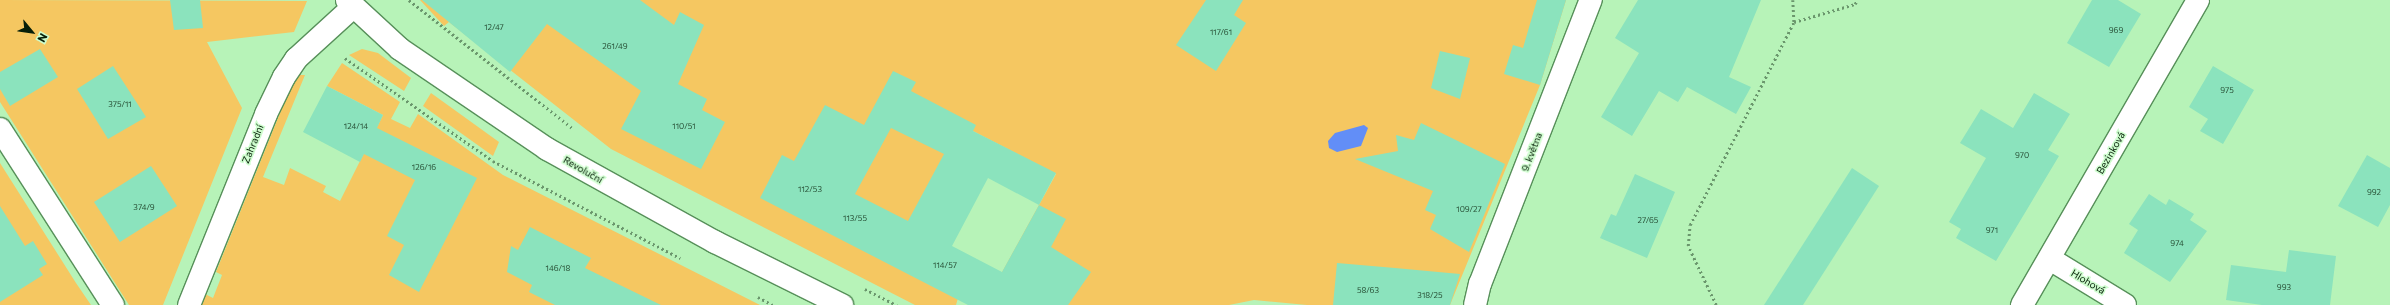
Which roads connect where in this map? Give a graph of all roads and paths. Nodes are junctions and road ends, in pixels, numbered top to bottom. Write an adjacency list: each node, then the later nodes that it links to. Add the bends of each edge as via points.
1 (408, 0): 10 (path)
2 (1591, 0): 20 (street, 9. května, via 1480,284)
3 (1794, 0): 7 (path)
4 (1857, 0): 7 (path, via 1855,4)
5 (2198, 0): 12 (street, Bezinková)
6 (350, 3): 16 (street, Zahradní, via 296,59 284,77 266,114); 18 (street, Revoluční, via 400,50 547,149 715,242)
7 (1794, 22): 21 (path, via 1687,234 1692,259)
8 (345, 58): 11 (path, via 493,161)
9 (0, 130): 15 (street)
10 (579, 134)
11 (683, 259)
12 (2050, 259): 22 (street, Bezinková); 23 (street, Hlohová)
13 (857, 285): 19 (path)
14 (753, 295): 17 (path)
15 (113, 305)
16 (188, 305)
17 (773, 305)
18 (842, 305)
19 (897, 305)
20 (1475, 305)
21 (1716, 305)
22 (2022, 305)
23 (2125, 305)

